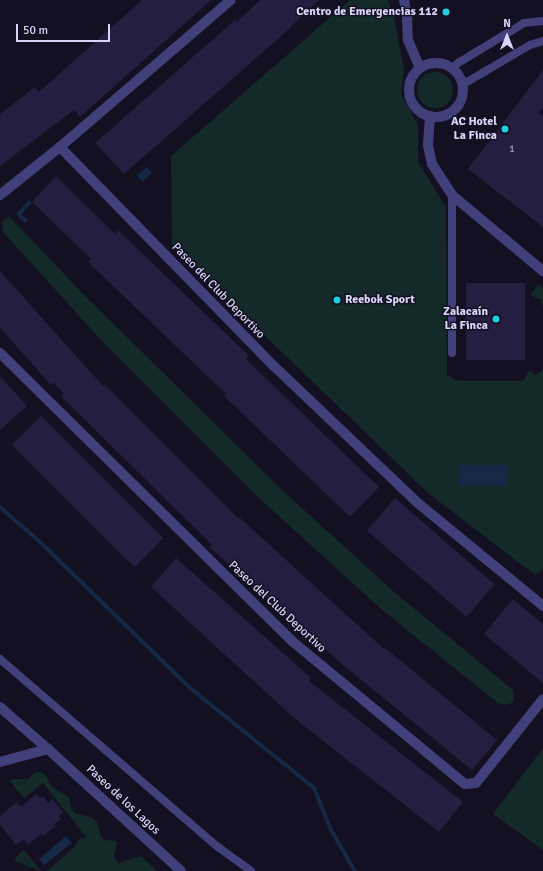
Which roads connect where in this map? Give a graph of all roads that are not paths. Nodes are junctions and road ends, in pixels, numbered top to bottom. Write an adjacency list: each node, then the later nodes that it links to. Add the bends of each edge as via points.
1 (231, 0): 9 (street)
2 (404, 0): 5 (street, via 408,40)
3 (543, 21): 6 (lane, via 524,23)
4 (543, 41): 7 (lane, via 530,44)
5 (420, 68): 6 (street, via 436,63); 8 (street, via 414,74 408,90 414,107)
6 (452, 68): 7 (street)
7 (462, 85): 8 (street, via 460,102 454,110 443,116)
8 (430, 116): 11 (street, via 428,146 432,164)
9 (60, 146): 10 (street); 15 (street, Paseo del Club Deportivo, via 276,368 356,445 419,504)
10 (0, 195)
11 (452, 195): 12 (street); 14 (lane)
12 (543, 271)
13 (0, 352): 17 (street, Paseo del Club Deportivo, via 292,642 465,784 476,783)
14 (452, 353)
15 (543, 606)
16 (0, 659): 22 (lane, via 218,847)
17 (543, 699)
18 (0, 707): 19 (street, Paseo de los Lagos)
19 (48, 749): 20 (street); 21 (street, Paseo de los Lagos)
20 (0, 762)
21 (181, 871)
22 (251, 871)

